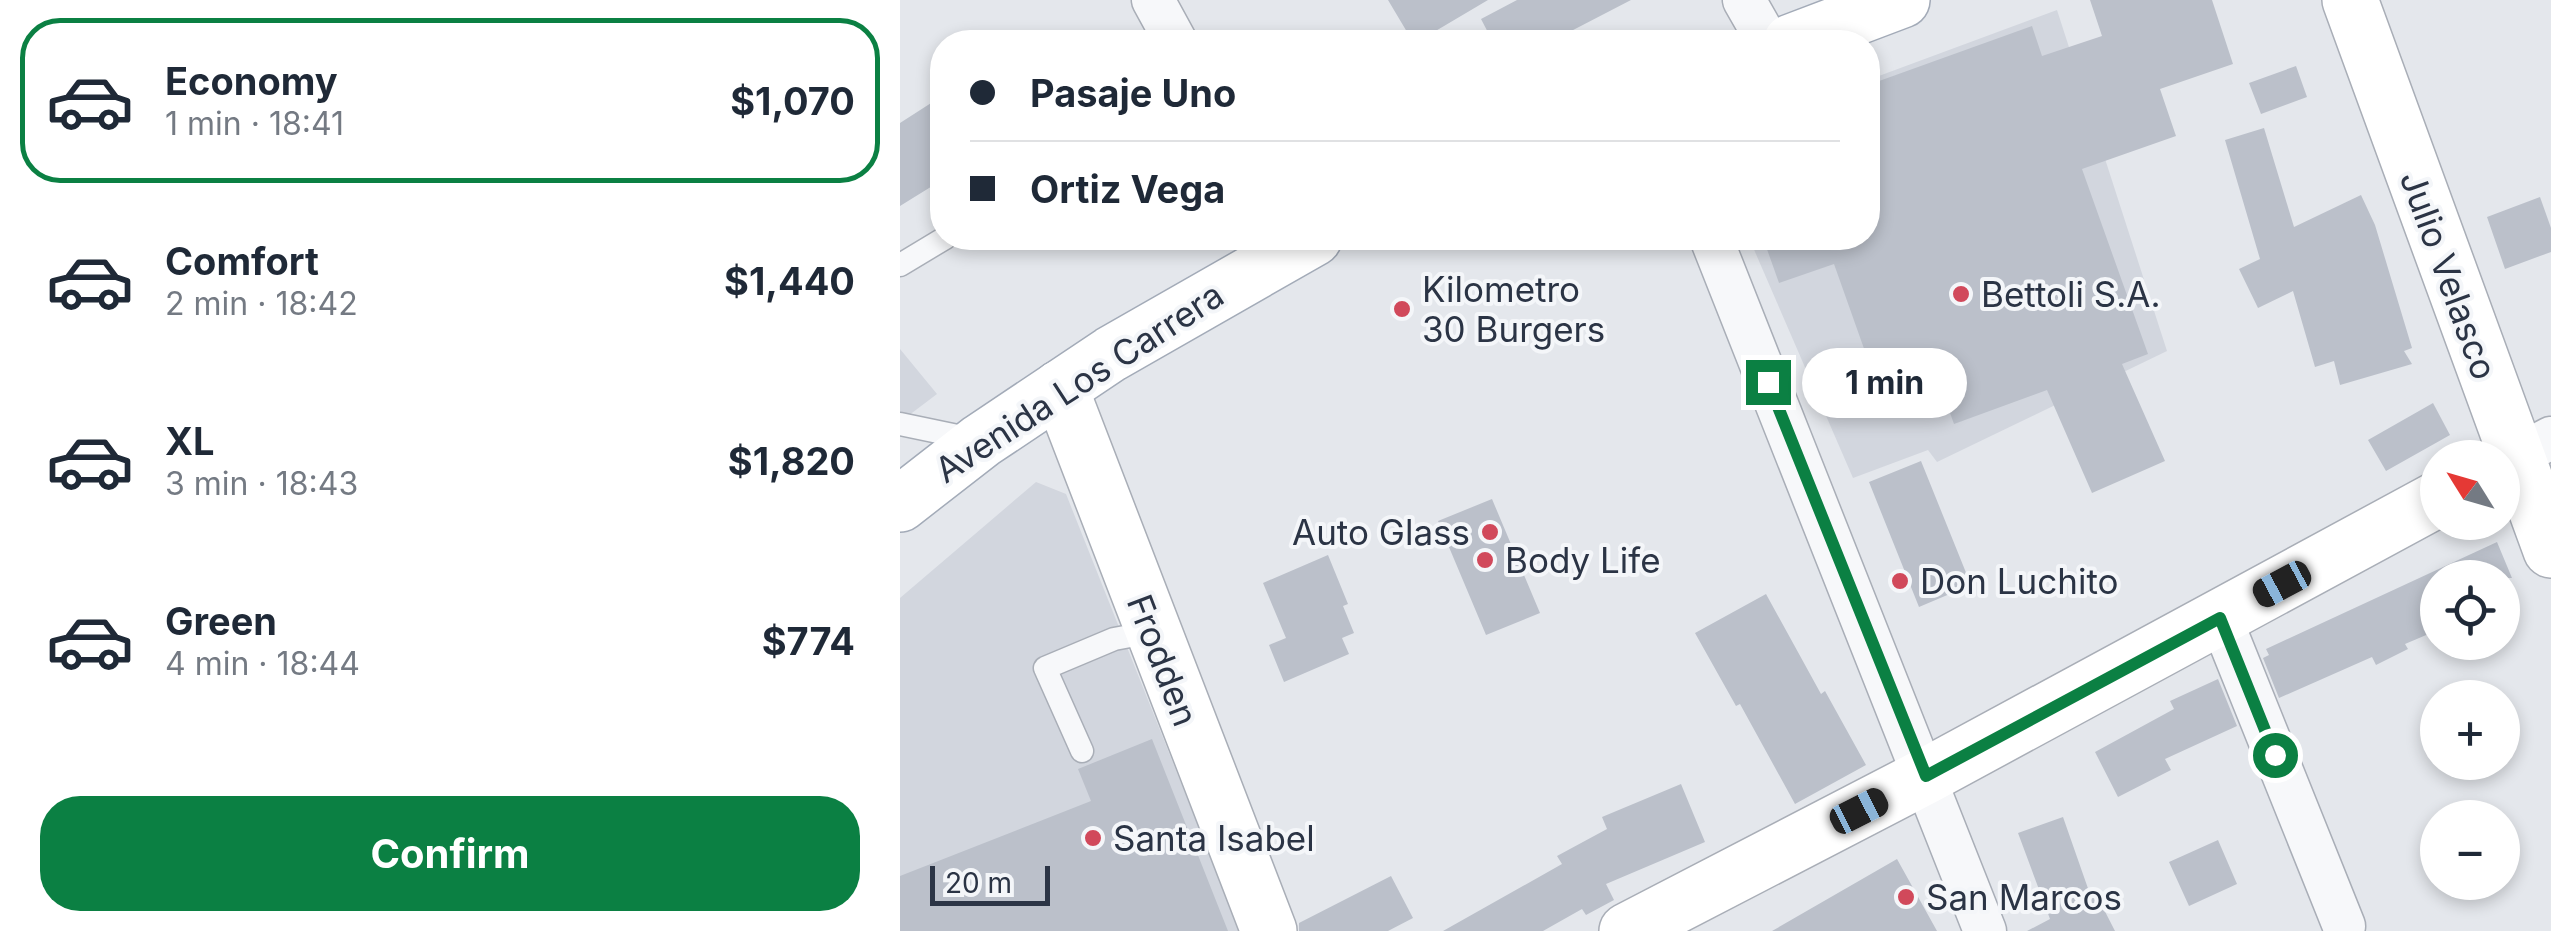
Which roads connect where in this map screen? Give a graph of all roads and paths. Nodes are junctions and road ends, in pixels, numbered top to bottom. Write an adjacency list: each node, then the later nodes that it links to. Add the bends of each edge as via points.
1 (1152, 0): 5 (street)
2 (1744, 0): 6 (street)
3 (1902, 0): 7 (main road)
4 (2350, 0): 15 (main road, Julio Velasco)
5 (1169, 30)
6 (1761, 30)
7 (1823, 30)
8 (930, 247): 11 (lane)
9 (1282, 250): 12 (main road, Avenida Los Carrera)
10 (1715, 250): 22 (street)
11 (900, 265)
12 (1060, 388): 14 (main road, Avenida Los Carrera); 20 (main road, Frodden)
13 (900, 424): 14 (lane)
14 (981, 441): 16 (main road, Avenida Los Carrera)
15 (2523, 453): 18 (main road, Julio Velasco)
16 (900, 504)
17 (2420, 509): 19 (main road)
18 (2551, 550)
19 (2220, 618): 22 (main road); 23 (street)
20 (1152, 632): 21 (lane, via 1114,639 1045,668); 24 (main road, Frodden)
21 (1082, 751)
22 (1926, 776): 25 (main road); 26 (street)
23 (2344, 926)
24 (1269, 931)
25 (1627, 931)
26 (1985, 931)

